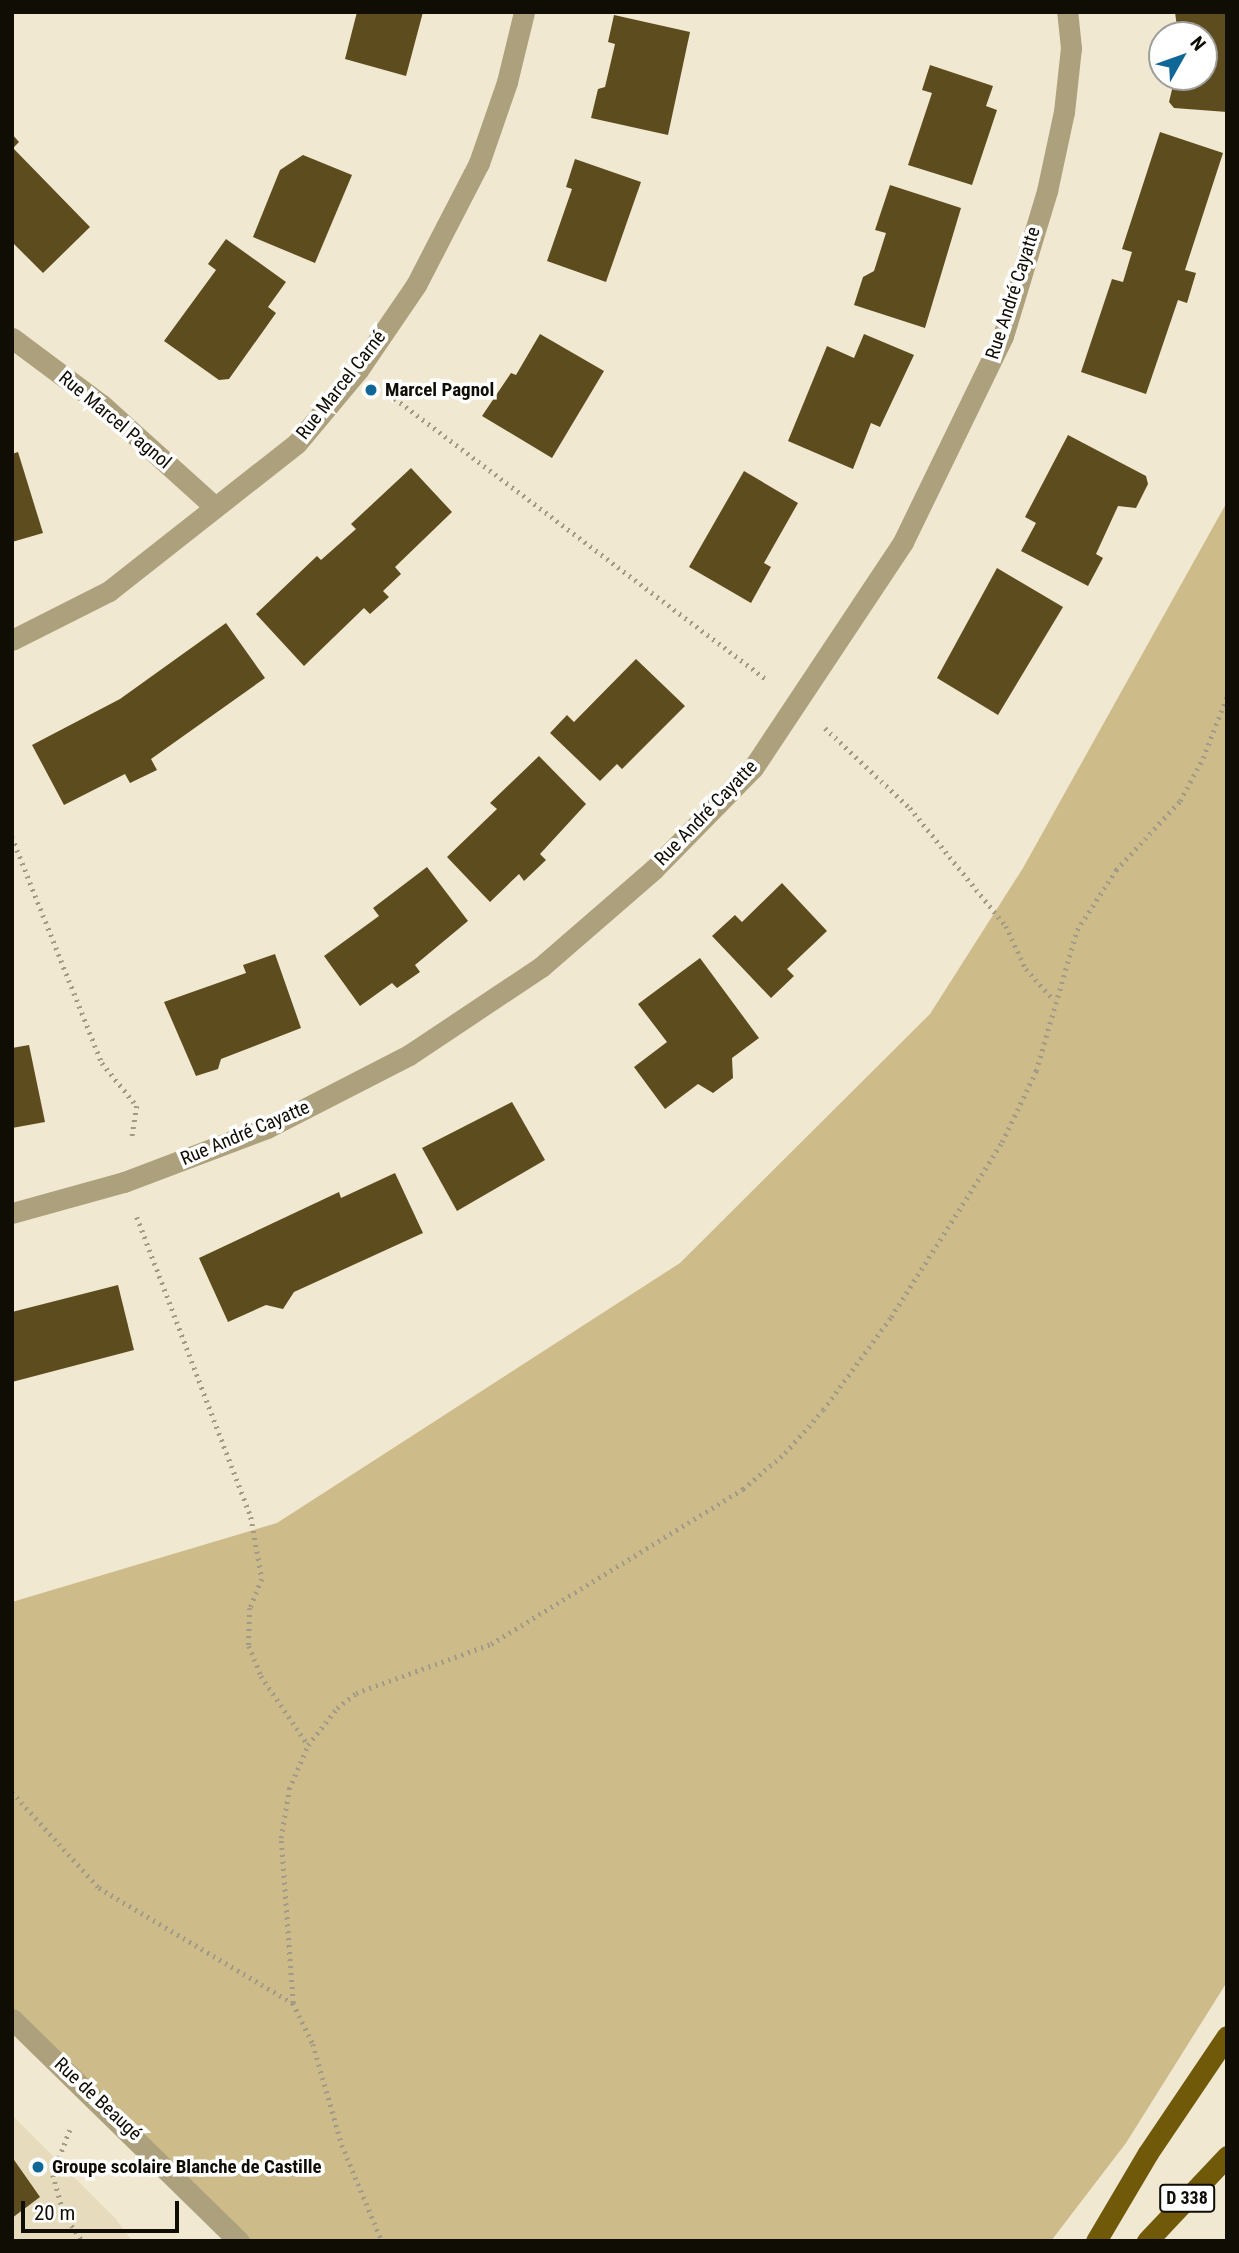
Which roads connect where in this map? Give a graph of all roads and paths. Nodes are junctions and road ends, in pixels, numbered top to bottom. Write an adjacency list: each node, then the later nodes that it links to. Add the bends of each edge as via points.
1 (524, 12): 4 (street, Rue Marcel Carné, via 507,82 479,163 416,285)
2 (1067, 12): 8 (street, Rue André Cayatte, via 1071,48 1064,112 1047,191 1003,336 903,542)
3 (12, 338): 5 (street, Rue Marcel Pagnol, via 102,405)
4 (358, 370): 5 (street, Rue Marcel Carné, via 296,443); 8 (path, via 568,533 662,597)
5 (215, 507): 6 (street, Rue Marcel Carné, via 109,591)
6 (12, 640)
7 (1227, 696): 10 (path, via 1180,801 1116,870 1077,930)
8 (798, 702): 10 (path, via 910,808 1006,926 1026,969); 11 (street, Rue André Cayatte, via 753,768 653,869 541,967 409,1055 268,1128)
9 (12, 837): 11 (path, via 102,1063 137,1106)
10 (1054, 1000): 13 (path, via 1036,1071 1002,1142 891,1317 785,1453 743,1489 491,1644 356,1693 337,1708)
11 (124, 1182): 12 (street, Rue André Cayatte); 13 (path, via 251,1517 262,1579 250,1608 248,1646 261,1676)
12 (12, 1213)
13 (309, 1745): 15 (path, via 289,1789 281,1838)
14 (12, 1792): 15 (path, via 99,1888)
15 (293, 2003): 22 (path, via 313,2045 342,2145)
16 (12, 2019): 18 (street, Rue de Beaugé)
17 (1227, 2036): 23 (highway, via 1148,2152)
18 (93, 2093): 20 (path, via 64,2139 53,2175 64,2214); 21 (street, Rue de Beaugé)
19 (1227, 2156): 24 (highway, D 338)
20 (82, 2241)
21 (239, 2241)
22 (382, 2241)
23 (1096, 2241)
24 (1147, 2241)

